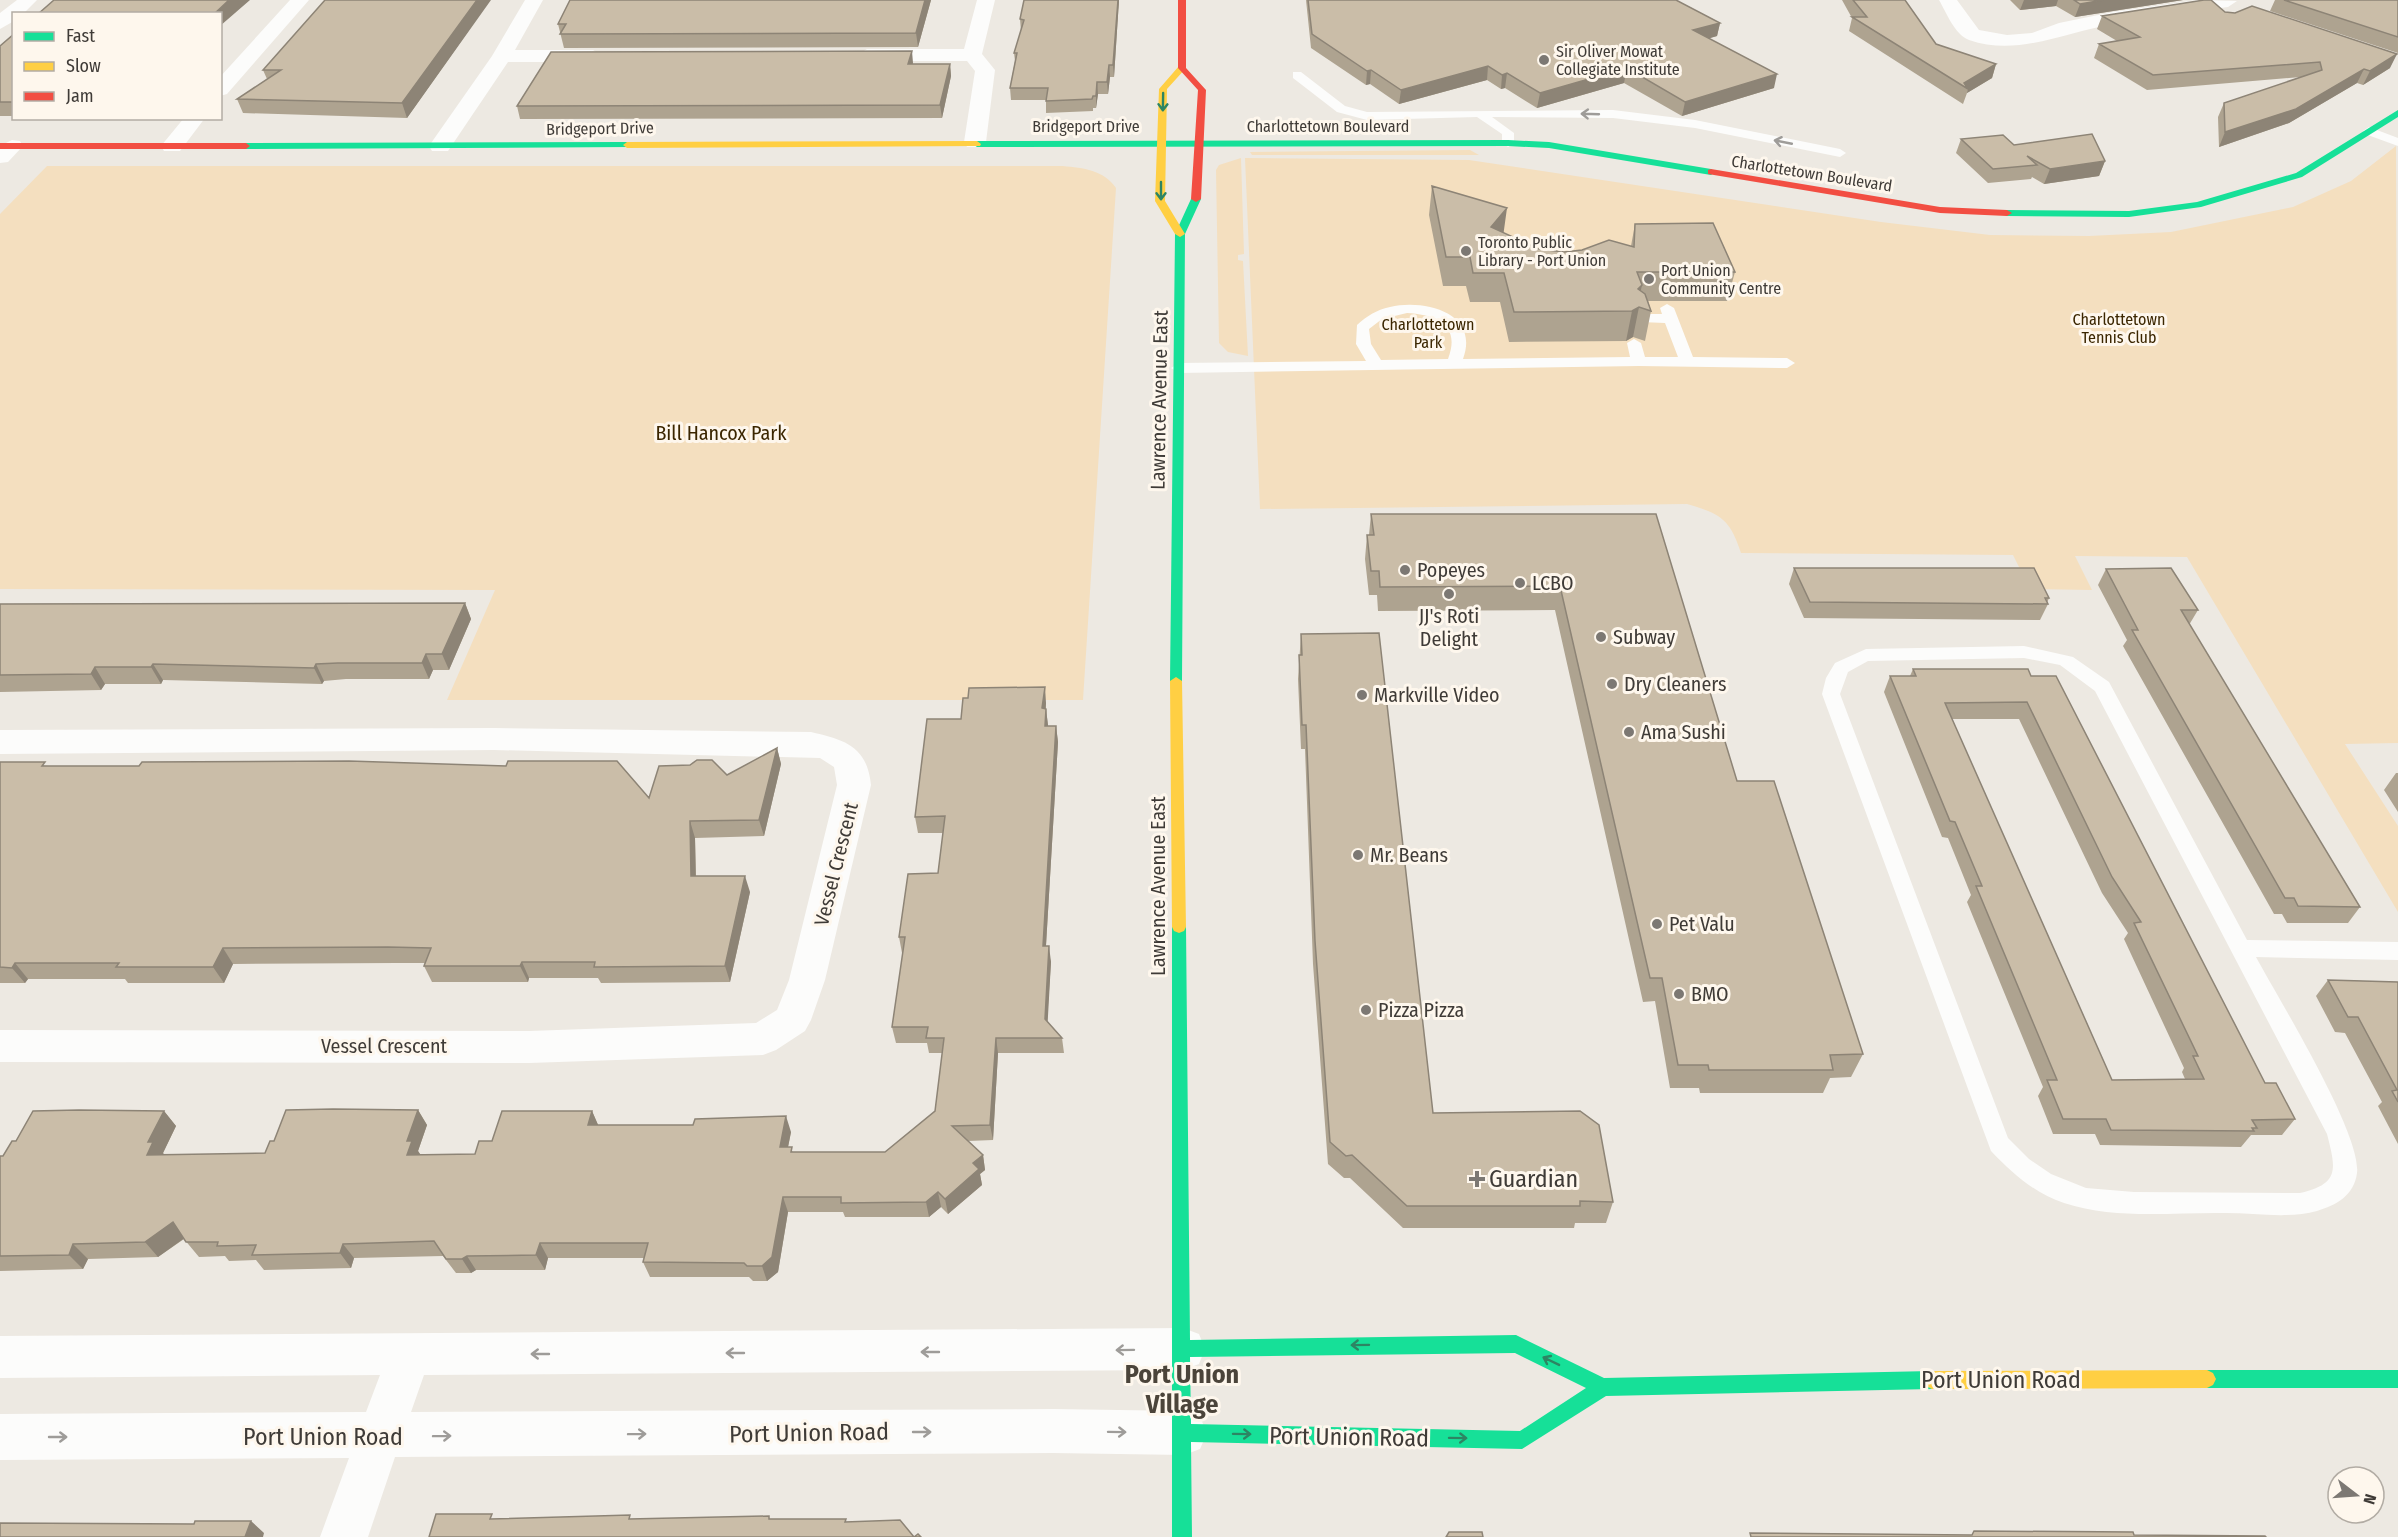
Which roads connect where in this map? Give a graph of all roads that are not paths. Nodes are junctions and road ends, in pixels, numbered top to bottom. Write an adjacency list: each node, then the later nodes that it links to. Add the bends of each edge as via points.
1 (28, 0): 8 (street)
2 (300, 0): 17 (street)
3 (534, 0): 12 (street)
4 (986, 0): 11 (street)
5 (1182, 0): 15 (main road)
6 (1948, 0): 7 (street, via 1973,35 2007,41 2035,38 2113,18)
7 (2234, 4)
8 (13, 12)
9 (12, 13): 10 (street)
10 (0, 23)
11 (972, 55): 14 (street); 24 (street, via 986,70)
12 (502, 56): 13 (street); 29 (street)
13 (608, 56)
14 (843, 56)
15 (1182, 68): 25 (main road, Lawrence Avenue East, via 1202,90); 27 (main road, one-way to 27, via 1163,89)
16 (1297, 75): 19 (lane, via 1341,109 1366,116)
17 (222, 88)
18 (1543, 112): 19 (lane); 23 (lane); 31 (lane, one-way to 18, via 1695,124 1613,114)
19 (1479, 113): 23 (lane)
20 (2398, 113): 22 (main road, Charlottetown Boulevard)
21 (193, 120): 28 (street)
22 (2369, 131): 23 (main road, Charlottetown Boulevard, via 2299,175 2259,189 2168,210 2065,215 1940,210); 26 (lane)
23 (1508, 138): 25 (main road, Charlottetown Boulevard)
24 (975, 142): 27 (main road, Bridgeport Drive); 29 (main road, Bridgeport Drive)
25 (1201, 142): 27 (main road, Bridgeport Drive); 32 (main road, Lawrence Avenue East, via 1196,203)
26 (2398, 142)
27 (1162, 143): 32 (main road, one-way to 32, via 1160,201)
28 (172, 146): 29 (main road, Bridgeport Drive); 30 (main road, Bridgeport Drive)
29 (440, 146)
30 (4, 149)
31 (1840, 153)
32 (1180, 234): 40 (main road, Lawrence Avenue East)
33 (1641, 318): 36 (lane, via 1669,314)
34 (1634, 343): 35 (lane)
35 (1639, 361): 36 (lane); 38 (lane)
36 (1687, 362): 37 (lane)
37 (1787, 363)
38 (1454, 364): 39 (lane); 39 (lane, via 1461,353 1462,340 1456,325 1425,310 1402,310 1378,316 1362,328 1361,339)
39 (1377, 365): 40 (lane)
40 (1179, 368): 45 (main road, Lawrence Avenue East, via 1176,647)
41 (0, 742): 44 (street, Vessel Crescent, via 494,739 811,744 834,749 846,758 854,770 854,785 807,980 792,1020 763,1039 529,1047)
42 (2242, 948): 42 (lane, via 2338,1132 2347,1164 2339,1189 2319,1200 2300,1204 2099,1203 2065,1194 2036,1180 1999,1144 1831,694 1836,673 1847,662 1866,655 2024,652 2055,655 2079,666 2102,687); 43 (lane)
43 (2398, 951)
44 (0, 1046)
45 (1183, 1349): 46 (street, Port Union Road, one-way to 46); 49 (main road, Port Union Road, one-way to 45, via 1516,1344); 50 (main road, Lawrence Avenue East)
46 (409, 1355): 47 (street, Port Union Road); 52 (street)
47 (0, 1357)
48 (2398, 1379): 49 (main road, Port Union Road, via 1868,1381)
49 (1603, 1387): 50 (main road, Port Union Road, one-way to 49, via 1522,1440)
50 (1184, 1433): 52 (street, Port Union Road, one-way to 50); 54 (main road, Lawrence Avenue East)
51 (0, 1437): 52 (street, Port Union Road, one-way to 52)
52 (379, 1437): 53 (street)
53 (344, 1537)
54 (1182, 1537)

